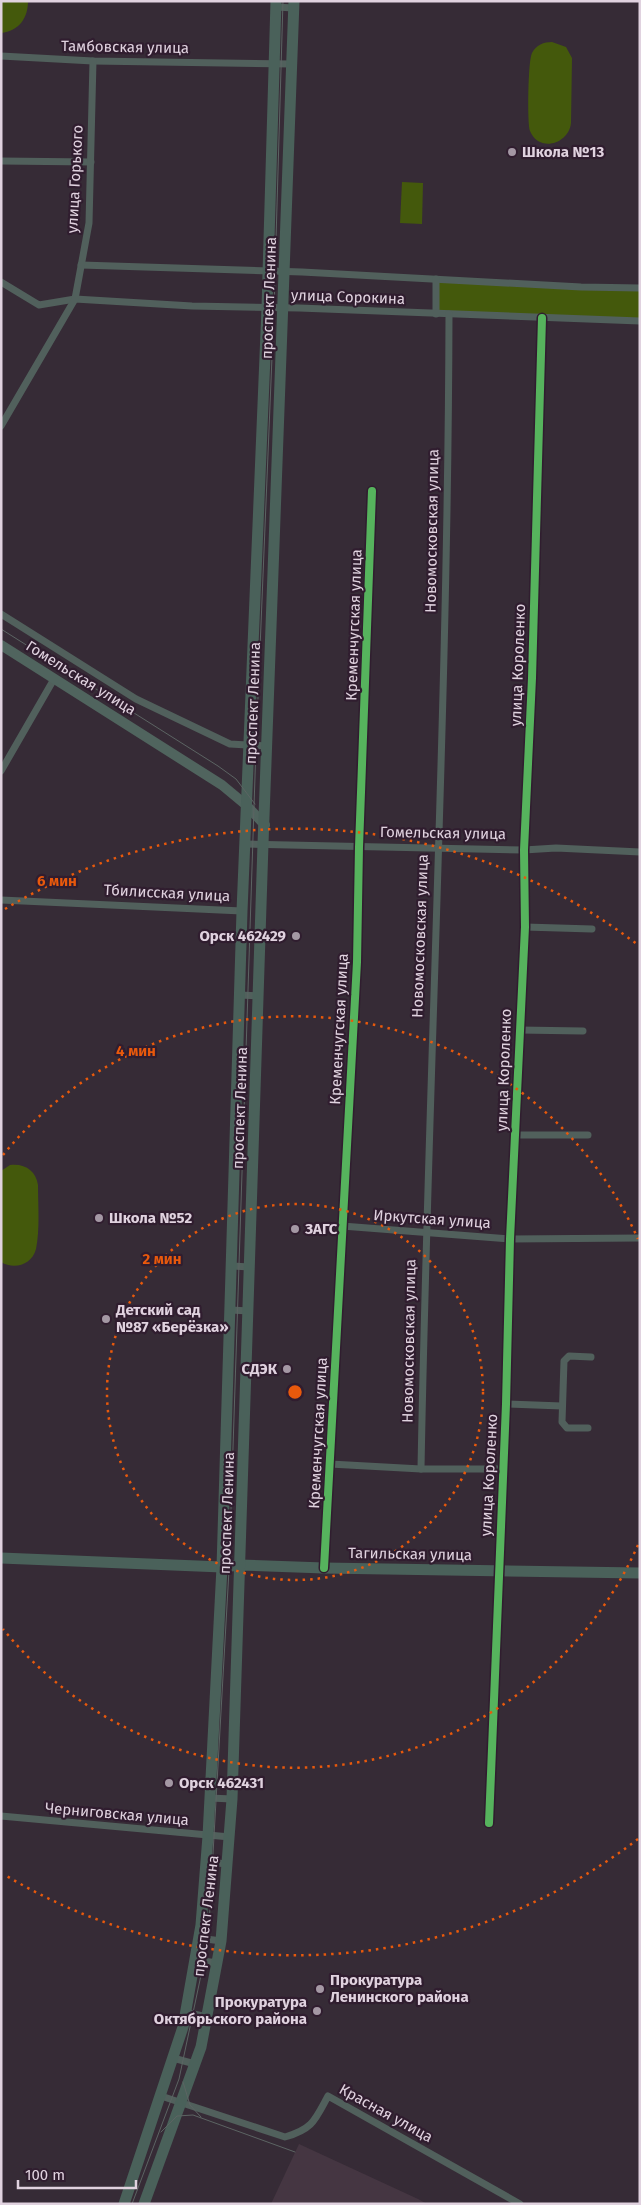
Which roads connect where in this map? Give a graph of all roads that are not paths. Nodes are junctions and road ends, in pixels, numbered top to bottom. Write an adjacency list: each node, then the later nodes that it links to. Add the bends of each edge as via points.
1 (276, 4): 2 (street); 5 (main road, проспект Ленина)
2 (294, 4): 6 (main road, проспект Ленина)
3 (1, 56): 4 (street, Тамбовская улица)
4 (93, 61): 5 (street, Тамбовская улица); 10 (street, улица Горького)
5 (274, 64): 6 (street, Тамбовская улица); 7 (main road, проспект Ленина)
6 (292, 64): 8 (main road, проспект Ленина)
7 (272, 141): 8 (street); 12 (main road, проспект Ленина)
8 (290, 142): 13 (main road, проспект Ленина)
9 (1, 161): 10 (street)
10 (91, 162): 11 (street, улица Горького, via 89,223)
11 (81, 265): 12 (street, улица Сорокина); 17 (street, улица Горького)
12 (268, 271): 13 (street, улица Сорокина); 18 (main road, проспект Ленина)
13 (286, 272): 14 (street, улица Сорокина); 19 (main road, проспект Ленина)
14 (436, 280): 16 (street, улица Сорокина); 20 (street)
15 (1, 282): 17 (street, улица Сорокина, via 39,305)
16 (640, 288)
17 (75, 300): 18 (street, улица Сорокина); 24 (street, улица Горького)
18 (267, 308): 19 (street, улица Сорокина); 25 (main road, проспект Ленина)
19 (284, 308): 20 (street, улица Сорокина); 26 (main road, проспект Ленина)
20 (436, 314): 21 (street, улица Сорокина)
21 (449, 314): 22 (street, улица Сорокина); 40 (street, Новомосковская улица, via 448,492)
22 (542, 318): 23 (street, улица Сорокина); 41 (street, улица Короленко)
23 (640, 321)
24 (1, 426)
25 (260, 486): 26 (street); 31 (main road, проспект Ленина)
26 (276, 487): 32 (main road, проспект Ленина)
27 (372, 491): 39 (street, Кременчугская улица)
28 (1, 614): 31 (street, Гомельская улица, via 136,699 230,744)
29 (1, 645): 30 (street, Гомельская улица)
30 (54, 679): 33 (street); 35 (street, Гомельская улица, via 222,785)
31 (249, 745): 32 (street, Гомельская улица); 35 (main road, проспект Ленина)
32 (267, 746): 36 (main road, проспект Ленина)
33 (4, 757): 34 (street)
34 (1, 771)
35 (246, 805): 36 (street, Гомельская улица); 37 (main road, проспект Ленина)
36 (265, 825): 38 (main road, проспект Ленина)
37 (246, 844): 38 (street, Гомельская улица); 44 (main road, проспект Ленина)
38 (263, 844): 39 (street, Гомельская улица); 48 (main road, проспект Ленина)
39 (359, 847): 40 (street, Гомельская улица); 55 (street, Кременчугская улица, via 357,962)
40 (437, 848): 41 (street, Гомельская улица); 56 (street, Новомосковская улица)
41 (524, 850): 42 (street, Гомельская улица, via 556,848); 45 (street, улица Короленко)
42 (640, 852)
43 (1, 900): 44 (street, Тбилисская улица)
44 (242, 911): 47 (main road, проспект Ленина)
45 (525, 927): 46 (street); 49 (street, улица Короленко)
46 (592, 929)
47 (240, 995): 48 (street); 53 (main road, проспект Ленина)
48 (259, 996): 54 (main road, проспект Ленина)
49 (519, 1030): 50 (street); 51 (street, улица Короленко)
50 (582, 1031)
51 (516, 1135): 52 (street); 57 (street, улица Короленко)
52 (588, 1135)
53 (235, 1158): 54 (street); 59 (main road, проспект Ленина)
54 (254, 1159): 60 (main road, проспект Ленина)
55 (342, 1226): 56 (street, Иркутская улица); 69 (street, Кременчугская улица)
56 (425, 1232): 57 (street, Иркутская улица); 70 (street, Новомосковская улица)
57 (510, 1238): 58 (street, Иркутская улица); 64 (street, улица Короленко)
58 (640, 1238)
59 (232, 1266): 60 (street); 61 (main road, проспект Ленина)
60 (250, 1267): 62 (main road, проспект Ленина)
61 (231, 1310): 62 (street); 67 (main road, проспект Ленина)
62 (249, 1311): 68 (main road, проспект Ленина)
63 (591, 1357): 65 (street, via 569,1356 564,1361)
64 (506, 1404): 65 (street); 71 (street, улица Короленко)
65 (562, 1406): 66 (street, via 562,1422 567,1428)
66 (588, 1428)
67 (226, 1438): 68 (street); 74 (main road, проспект Ленина)
68 (245, 1439): 73 (main road, проспект Ленина)
69 (330, 1464): 70 (street); 75 (street, Кременчугская улица)
70 (421, 1469): 71 (street)
71 (503, 1469): 76 (street, улица Короленко)
72 (1, 1558): 74 (main road, Тагильская улица)
73 (240, 1565): 74 (main road, Тагильская улица); 75 (main road, Тагильская улица); 79 (main road, проспект Ленина)
74 (222, 1567): 78 (main road, проспект Ленина)
75 (324, 1568): 76 (main road, Тагильская улица)
76 (498, 1570): 77 (main road, Тагильская улица); 81 (street, улица Короленко)
77 (640, 1573)
78 (210, 1798): 79 (street); 82 (main road, проспект Ленина)
79 (232, 1800): 83 (main road, проспект Ленина)
80 (1, 1816): 82 (street, Черниговская улица)
81 (489, 1822)
82 (208, 1836): 83 (street, Черниговская улица); 84 (main road, проспект Ленина)
83 (230, 1837): 85 (main road, проспект Ленина)
84 (206, 1862): 85 (street); 86 (main road, проспект Ленина)
85 (228, 1864): 87 (main road, проспект Ленина)
86 (199, 1938): 87 (street); 88 (main road, проспект Ленина)
87 (221, 1941): 89 (main road, проспект Ленина)
88 (195, 1960): 89 (street); 90 (main road, проспект Ленина)
89 (218, 1963): 91 (main road, проспект Ленина)
90 (186, 2012): 91 (street); 92 (main road, проспект Ленина)
91 (207, 2017): 93 (main road, проспект Ленина)
92 (173, 2058): 93 (street); 94 (main road, проспект Ленина)
93 (195, 2064): 95 (main road, проспект Ленина)
94 (161, 2096): 95 (street, Красная улица); 96 (main road, проспект Ленина)
95 (182, 2102): 97 (main road, проспект Ленина); 98 (street, Красная улица, via 285,2137 303,2132 313,2124 328,2096)
96 (124, 2204)
97 (144, 2204)
98 (520, 2204)

